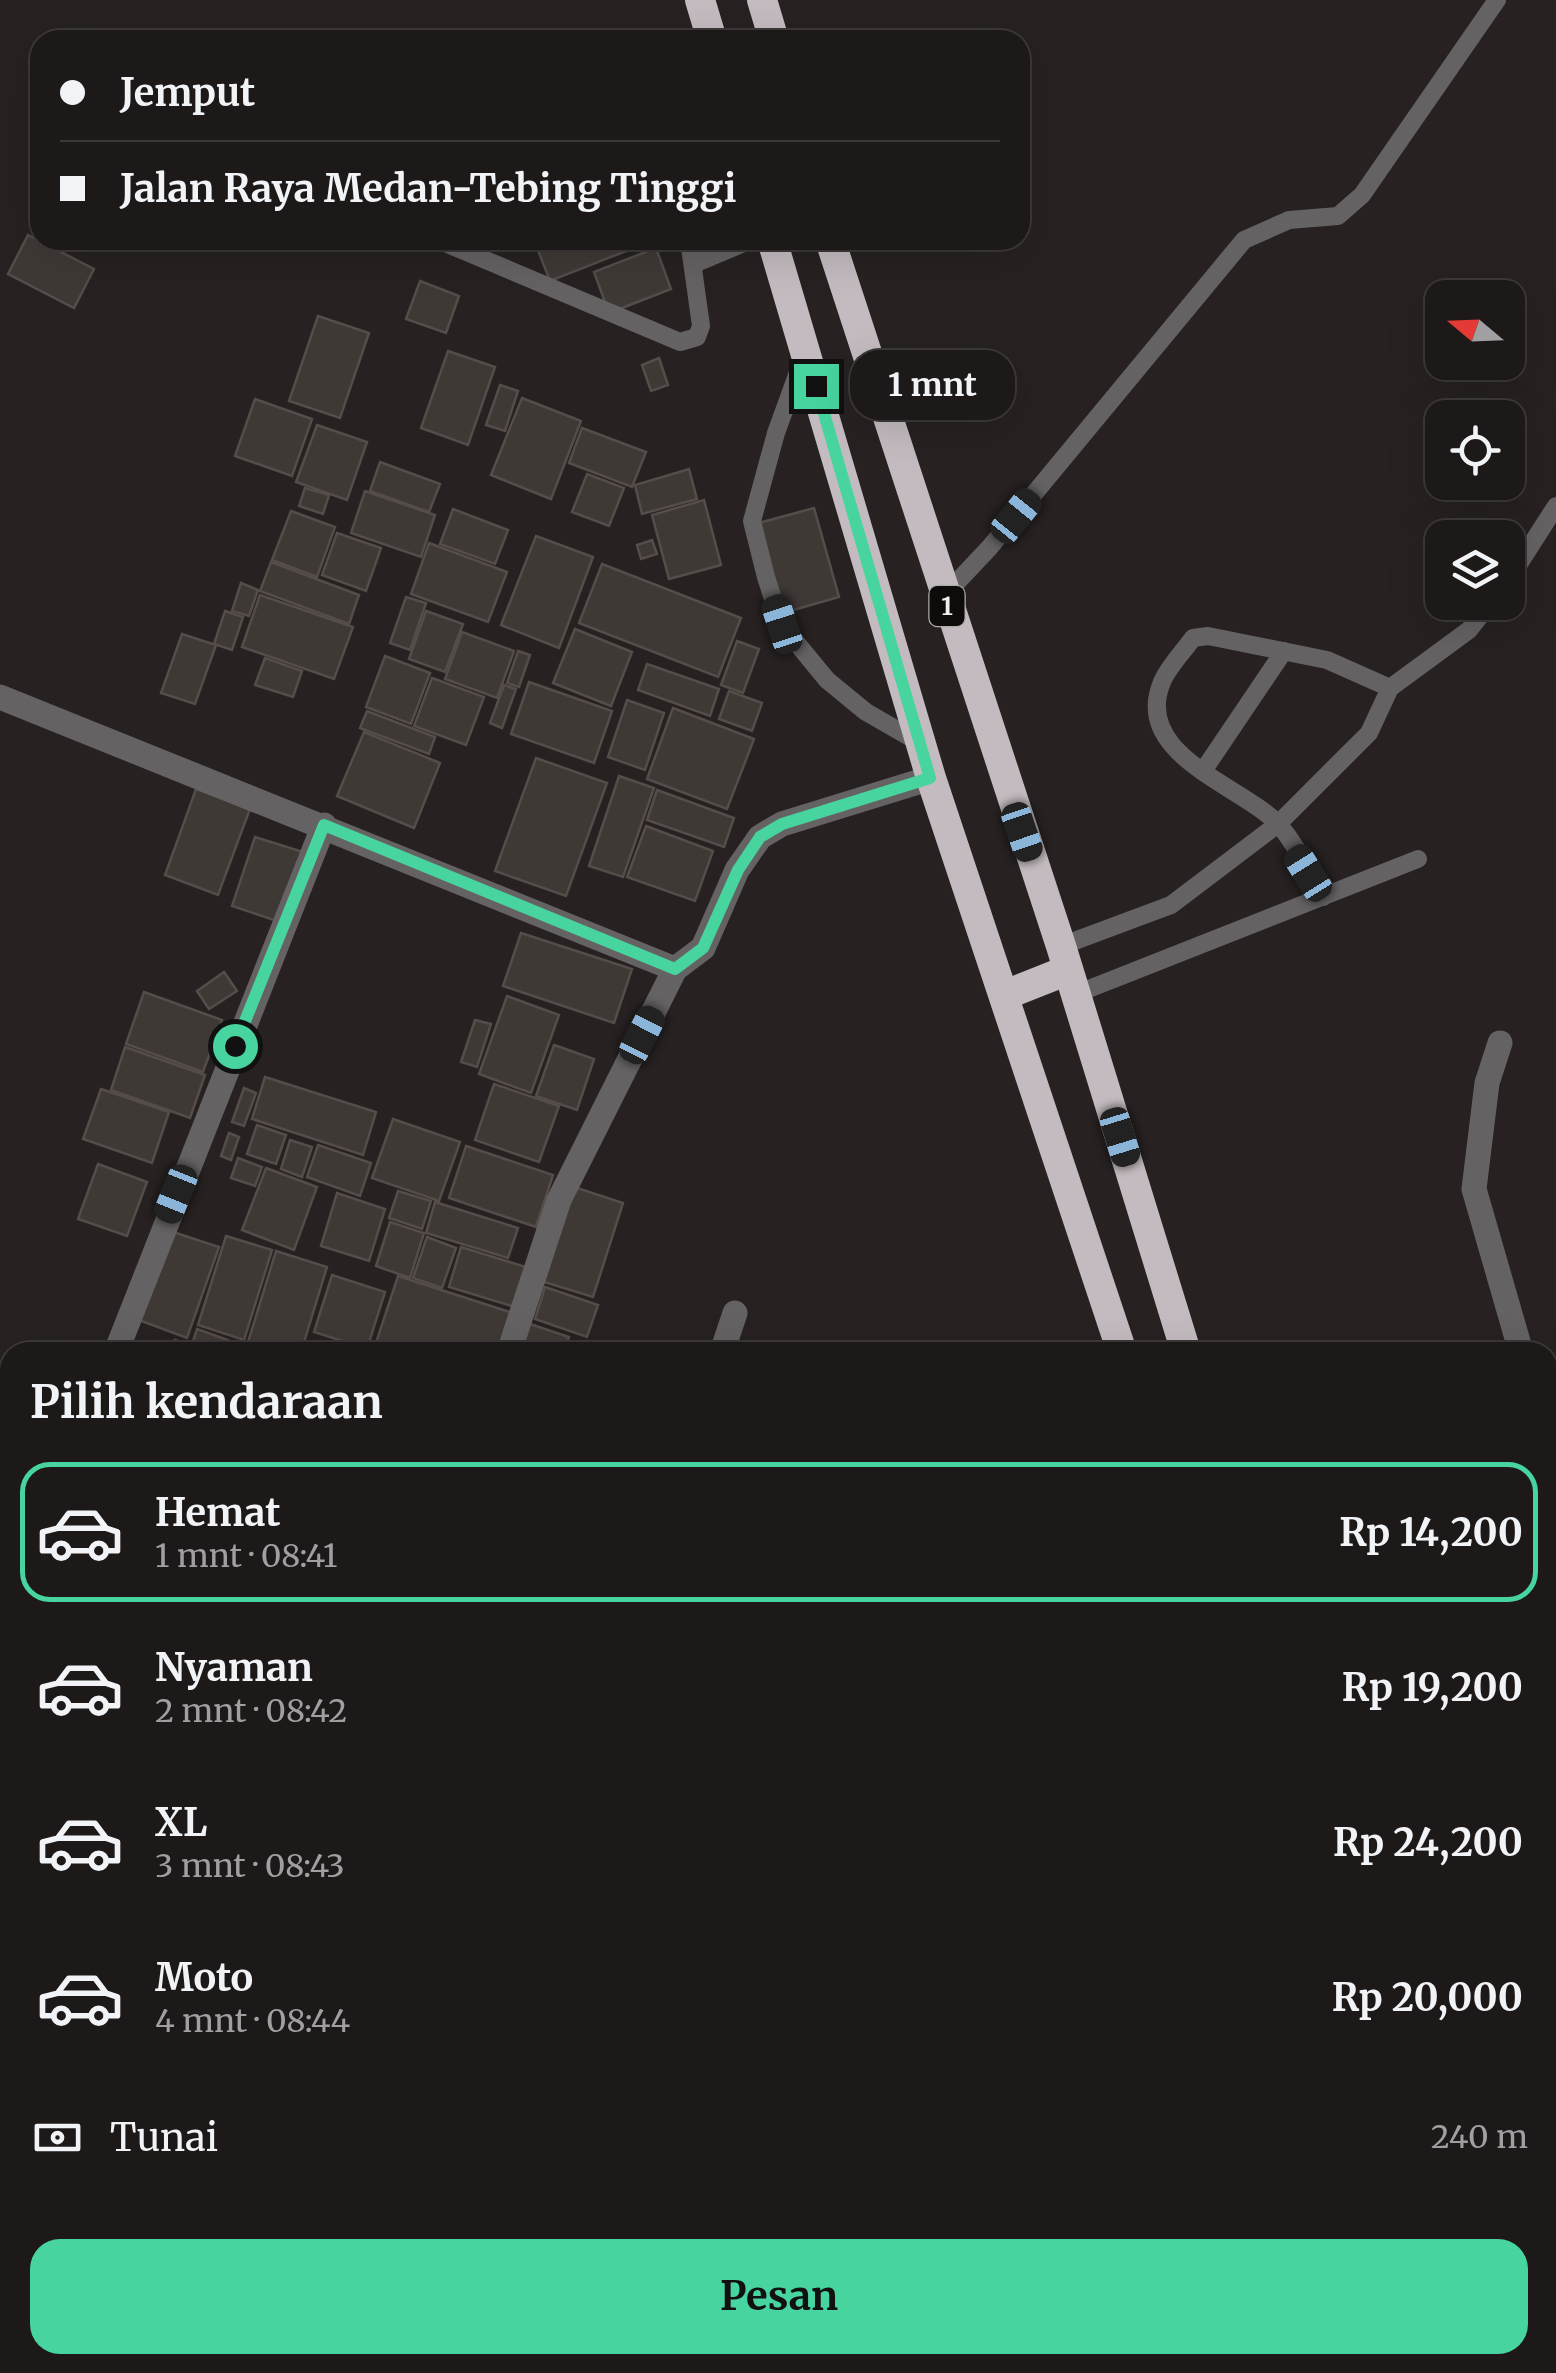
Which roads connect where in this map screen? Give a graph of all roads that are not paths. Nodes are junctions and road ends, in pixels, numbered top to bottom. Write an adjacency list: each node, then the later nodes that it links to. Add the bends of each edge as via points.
1 (700, 0): 4 (highway)
2 (762, 0): 5 (highway)
3 (1497, 0): 15 (lane, via 1362,196 1338,216 1289,220 1244,240)
4 (709, 30)
5 (771, 30)
6 (462, 250): 11 (lane, via 680,342 697,337 702,326)
7 (690, 250): 11 (lane)
8 (727, 250): 11 (lane)
9 (775, 250): 12 (highway)
10 (833, 250): 15 (highway, 1)
11 (694, 264)
12 (806, 350): 20 (highway); 20 (lane, via 752,521 766,577 782,624 827,680)
13 (1556, 506): 14 (lane)
14 (1525, 554)
15 (944, 596): 28 (highway, 1)
16 (1477, 620): 18 (lane)
17 (1284, 651): 18 (lane, via 1327,660); 21 (lane); 21 (lane, via 1193,638 1161,684 1166,740)
18 (1390, 688): 23 (lane, via 1369,732)
19 (0, 697): 24 (street)
20 (920, 744): 22 (highway)
21 (1203, 772): 23 (lane)
22 (930, 778): 27 (street, via 782,824 760,837 703,948); 29 (highway)
23 (1278, 824): 26 (lane); 28 (lane, via 1171,905)
24 (324, 825): 27 (street); 32 (street)
25 (1418, 859): 26 (lane)
26 (1324, 898): 28 (lane)
27 (675, 969): 33 (street, via 559,1200)
28 (1068, 970): 29 (highway); 36 (highway, 1)
29 (1005, 994): 35 (highway)
30 (1500, 1043): 37 (street, via 1487,1083 1474,1190)
31 (735, 1312): 34 (street)
32 (120, 1342)
33 (512, 1342)
34 (725, 1342)
35 (1119, 1342)
36 (1183, 1342)
37 (1517, 1342)

